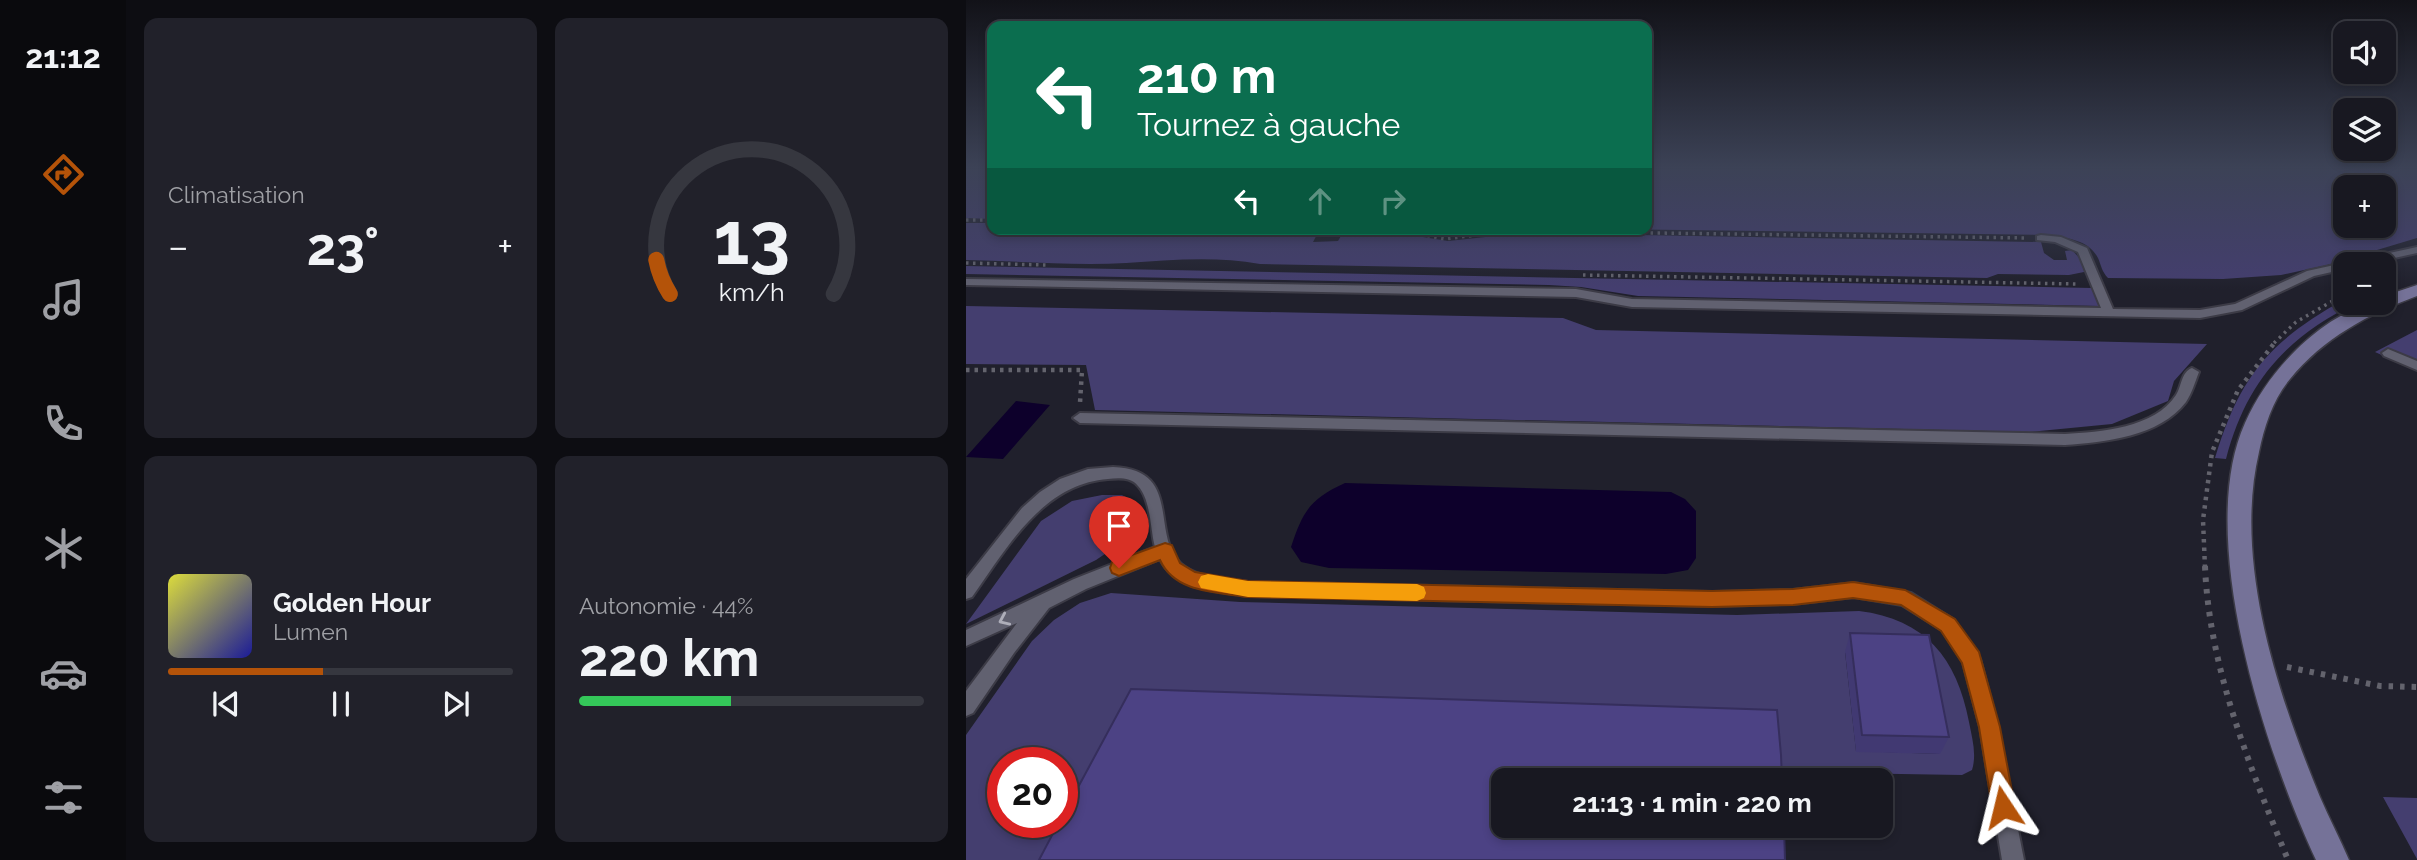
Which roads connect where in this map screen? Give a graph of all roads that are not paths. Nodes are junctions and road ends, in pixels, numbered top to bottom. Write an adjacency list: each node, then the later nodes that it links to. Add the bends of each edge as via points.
1 (2041, 238): 8 (lane, via 2083,250)
2 (2417, 250): 3 (lane)
3 (2396, 255)
4 (2333, 268): 8 (lane, via 2311,273 2238,307 2200,314)
5 (966, 282): 8 (lane, via 1576,293 1632,303)
6 (2417, 290): 7 (main road)
7 (2396, 297)
8 (2109, 313)
9 (2357, 315): 20 (main road, via 2314,342 2268,395 2249,435 2237,510 2244,600 2259,661 2285,744)
10 (2388, 353): 11 (lane)
11 (2417, 366)
12 (2192, 372): 13 (lane, via 2180,401 2143,426 2101,438)
13 (1080, 418)
14 (1165, 550): 15 (lane, via 1145,482 1129,474 1082,476 1062,484 1027,514); 16 (lane); 19 (lane, via 1174,569 1191,579 1248,589 1712,599 1853,590 1905,598 1948,625 1971,659 1989,727)
15 (966, 592)
16 (1043, 603): 17 (lane, one-way to 17); 18 (lane)
17 (966, 638)
18 (966, 707)
19 (2013, 860)
20 (2333, 860)

